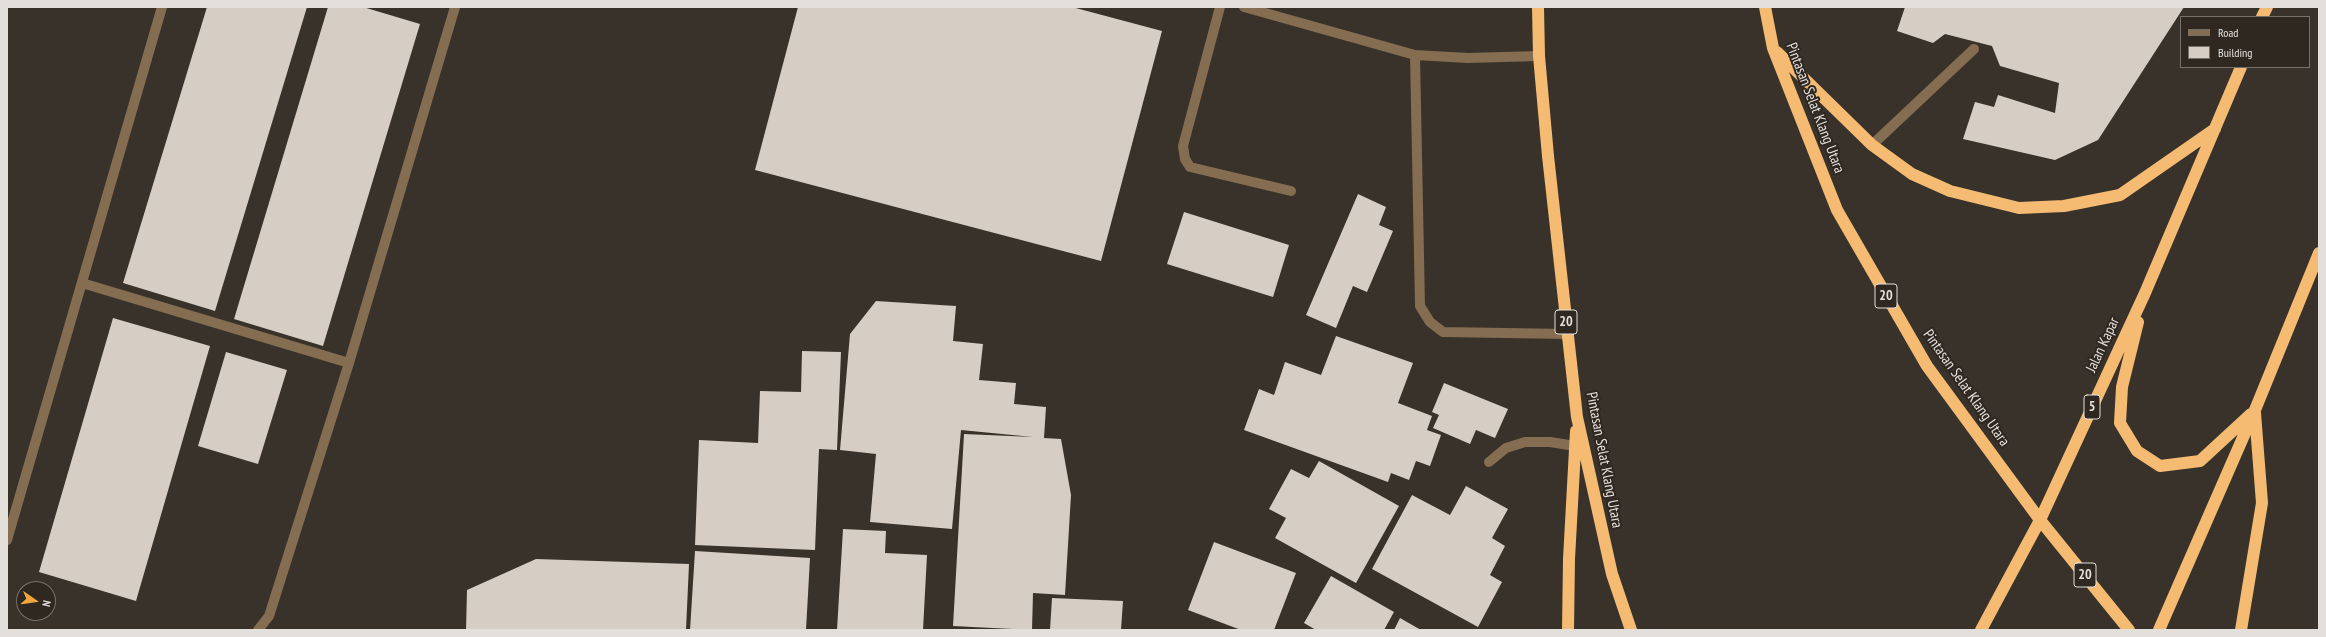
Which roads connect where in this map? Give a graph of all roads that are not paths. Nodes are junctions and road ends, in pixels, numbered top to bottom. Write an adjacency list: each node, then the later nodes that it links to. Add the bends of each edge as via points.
1 (162, 7): 18 (street)
2 (455, 7): 21 (street)
3 (1220, 7): 16 (street, via 1183,146 1185,159 1190,167)
4 (1244, 7): 11 (street)
5 (1538, 7): 12 (highway, Pintasan Selat Klang Utara / 20)
6 (1765, 7): 9 (highway, Pintasan Selat Klang Utara / 20)
7 (2267, 7): 8 (highway)
8 (2262, 16)
9 (1773, 48): 15 (highway); 26 (highway, Pintasan Selat Klang Utara / 20, via 1837,210 1927,366)
10 (1974, 49): 15 (street)
11 (1415, 55): 12 (street, via 1468,58); 20 (street, via 1420,306 1430,322 1443,332)
12 (1539, 56): 20 (highway, Pintasan Selat Klang Utara / 20)
13 (2241, 68): 14 (highway, Jalan Kapar / 5)
14 (2215, 128): 15 (highway, via 2120,195 2064,206 2018,208 1950,191 1912,174); 19 (highway, Jalan Kapar / 5)
15 (1872, 145)
16 (1291, 191)
17 (2319, 253): 22 (highway)
18 (82, 283): 21 (street); 27 (street)
19 (2144, 293): 22 (highway, via 2122,388 2120,423 2138,451 2160,466 2200,461); 26 (highway, Jalan Kapar / 5)
20 (1568, 334): 23 (highway, Pintasan Selat Klang Utara / 20)
21 (349, 363): 28 (street, via 269,616)
22 (2255, 410): 33 (highway); 34 (highway, via 2262,503)
23 (1577, 417): 24 (highway); 30 (highway, Pintasan Selat Klang Utara / 20, via 1612,574)
24 (1575, 446): 25 (street, via 1525,442 1506,448); 29 (highway)
25 (1489, 462)
26 (2040, 520): 31 (highway, Jalan Kapar / 5); 32 (highway, Pintasan Selat Klang Utara / 20)
27 (7, 540)
28 (258, 630)
29 (1568, 630)
30 (1631, 630)
31 (1982, 630)
32 (2129, 630)
33 (2159, 630)
34 (2241, 630)

